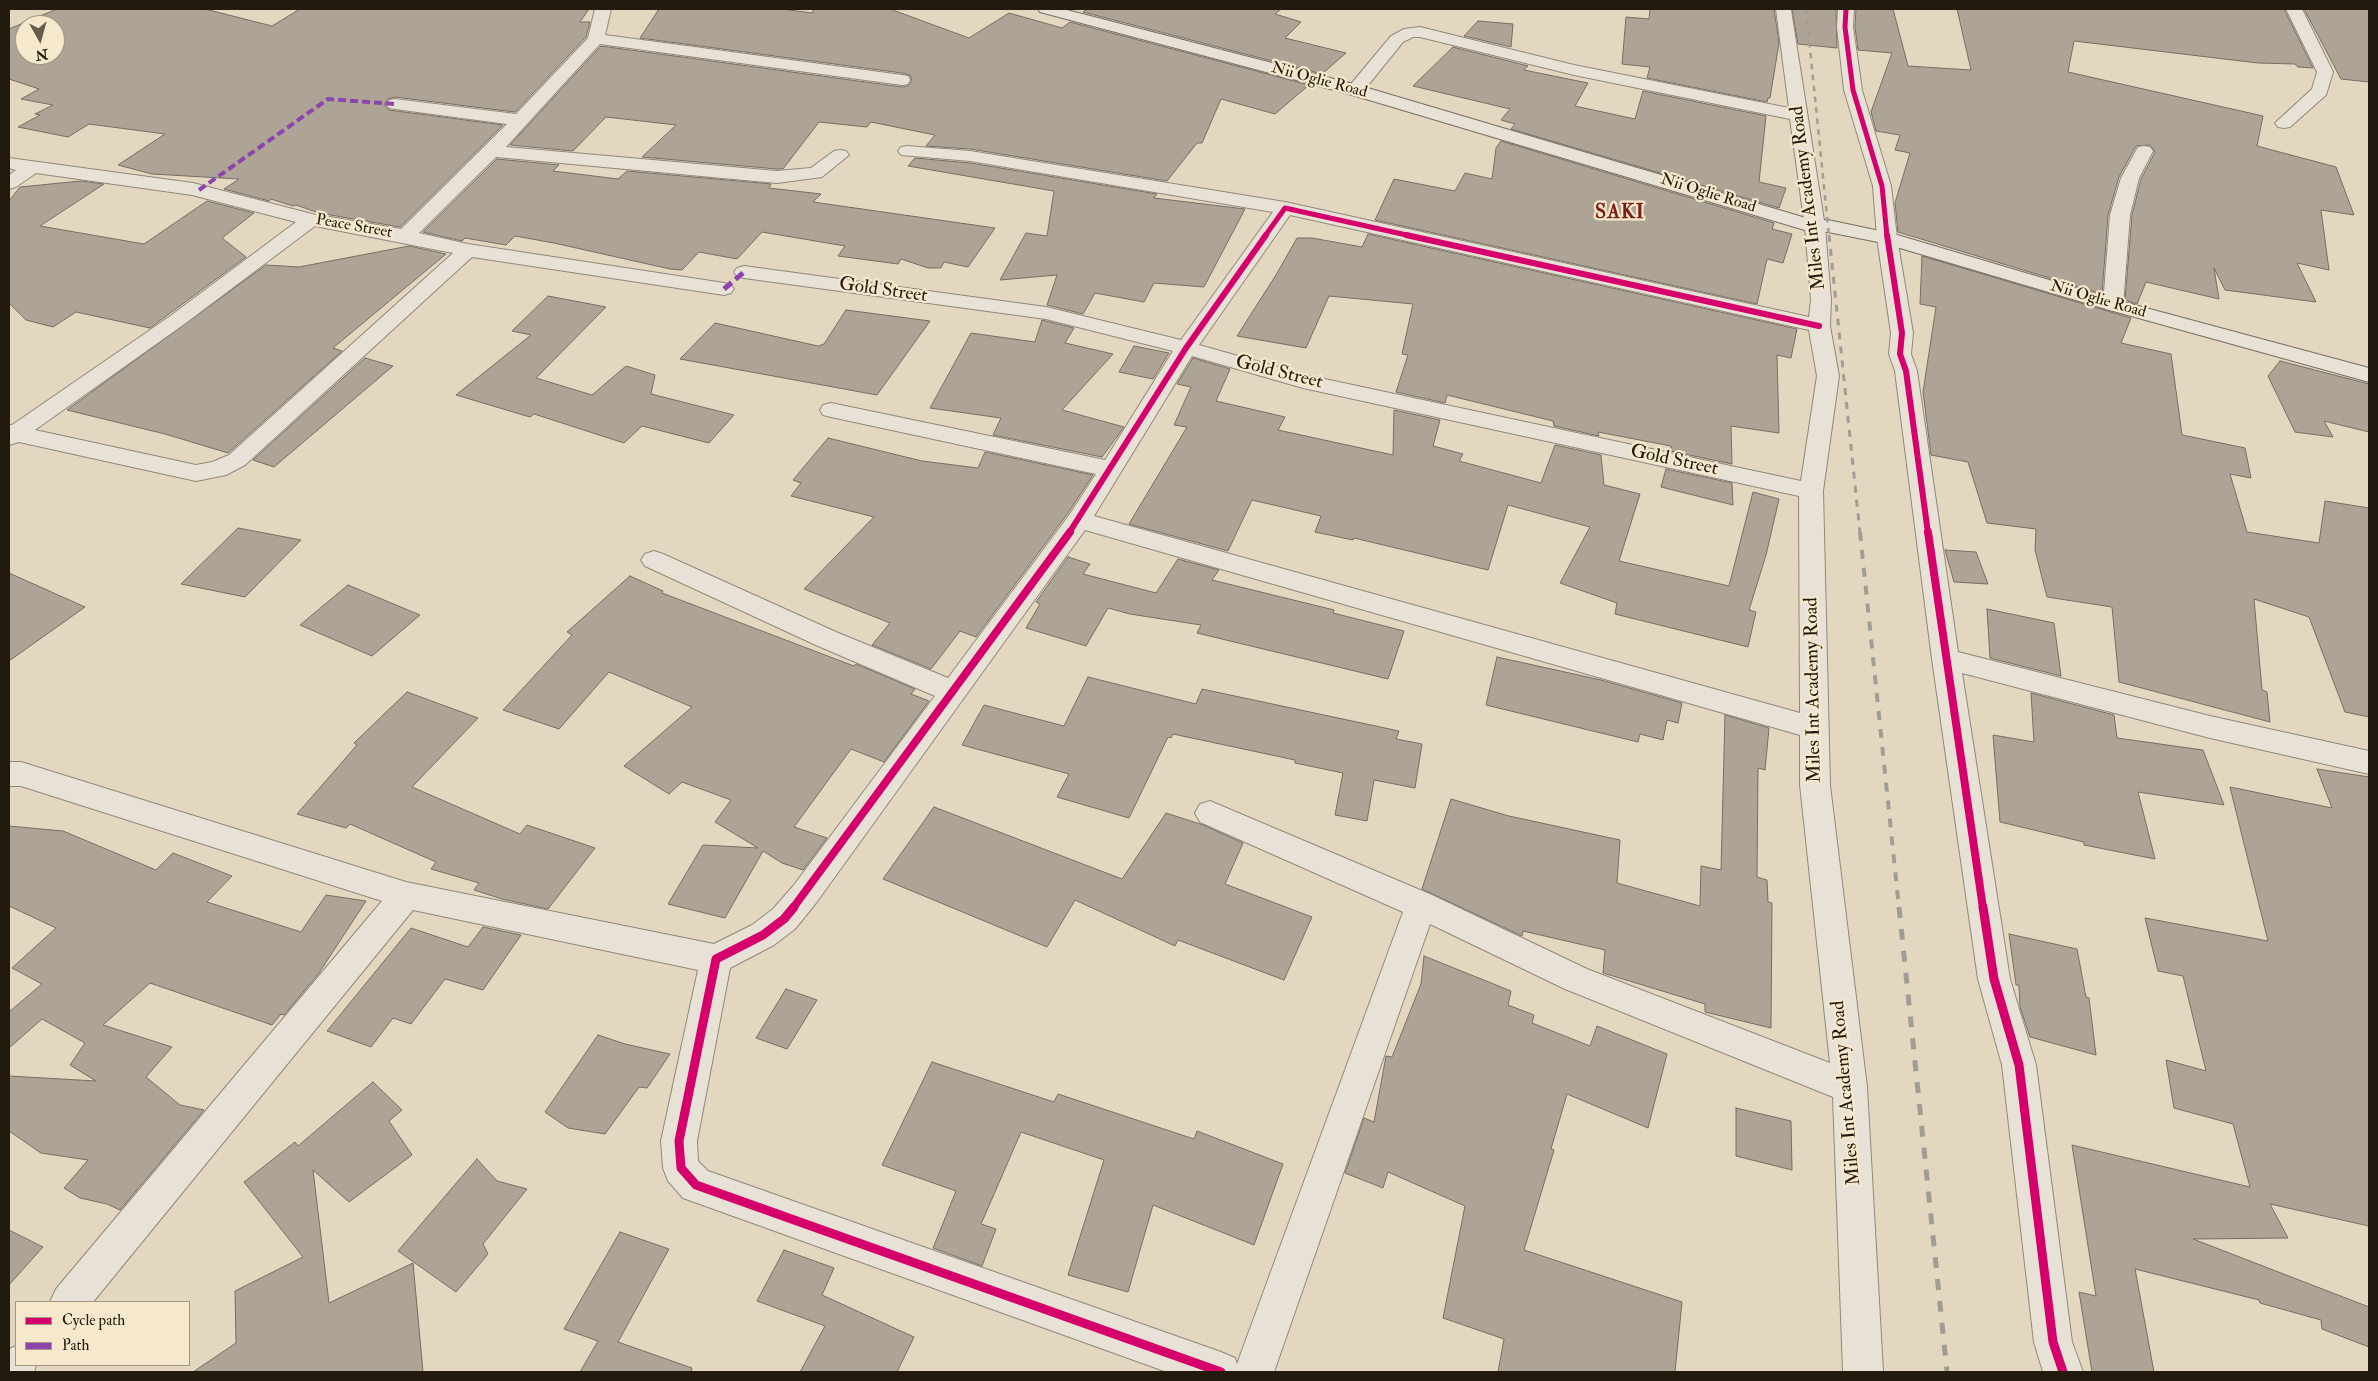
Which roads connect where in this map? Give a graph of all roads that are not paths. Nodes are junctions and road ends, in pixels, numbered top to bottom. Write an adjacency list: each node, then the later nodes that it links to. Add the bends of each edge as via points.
1 (603, 9): 6 (street)
2 (1046, 9): 8 (street, Nii Oglie Road)
3 (1846, 9): 24 (street, via 1845,27 1854,90 1882,186)
4 (2294, 9): 12 (street, via 2324,72 2320,91)
5 (1783, 10): 10 (street, Miles Int Academy Road)
6 (596, 39): 7 (street); 11 (street, Peace Street)
7 (902, 80)
8 (1355, 90): 10 (street, via 1397,39 1410,32 1420,32 1574,70); 22 (street, Nii Oglie Road)
9 (395, 104): 11 (street)
10 (1800, 116): 22 (street, Miles Int Academy Road)
11 (519, 120): 13 (street, Peace Street)
12 (2284, 123)
13 (492, 151): 16 (street, via 777,177 815,173); 23 (street, Peace Street)
14 (907, 151): 20 (street, via 970,156)
15 (2144, 151): 28 (street, via 2130,178 2120,214)
16 (840, 155)
17 (9, 163): 18 (street, Peace Street)
18 (33, 167): 19 (street); 21 (street, Peace Street, via 194,189)
19 (9, 183)
20 (1285, 208): 29 (street); 30 (street)
21 (311, 220): 23 (street, Peace Street); 33 (street, via 176,321)
22 (1815, 226): 24 (street, Nii Oglie Road); 29 (street, Miles Int Academy Road, via 1821,300)
23 (405, 236): 25 (street)
24 (1887, 238): 28 (street, Nii Oglie Road); 38 (street, via 1902,333 1900,354 1906,371)
25 (468, 250): 27 (street); 33 (street, via 237,460 218,470 196,473)
26 (744, 272): 30 (street, Gold Street, via 1046,313)
27 (724, 289)
28 (2113, 305): 31 (street, Nii Oglie Road)
29 (1819, 326): 35 (street, Miles Int Academy Road, via 1828,376)
30 (1186, 348): 34 (street); 35 (street, Gold Street, via 1303,381)
31 (2369, 375)
32 (831, 410): 34 (street)
33 (11, 434)
34 (1111, 469): 36 (street)
35 (1811, 491): 40 (street, Miles Int Academy Road)
36 (1079, 520): 39 (street); 40 (street)
37 (654, 560): 39 (street, via 827,639)
38 (1945, 659): 41 (street, via 2210,727); 52 (street, via 1994,979 2019,1065 2053,1342)
39 (954, 692): 46 (street, via 784,919 763,935)
40 (1815, 728): 47 (street, Miles Int Academy Road, via 1815,785)
41 (2369, 762)
42 (9, 774): 44 (street, via 21,774)
43 (1210, 813): 45 (street)
44 (406, 895): 46 (street); 48 (street)
45 (1421, 905): 47 (street, via 1576,979); 50 (street)
46 (716, 958): 49 (street, via 678,1141 681,1168 696,1185)
47 (1850, 1087): 51 (street, Miles Int Academy Road)
48 (70, 1301)
49 (1221, 1372)
50 (1254, 1372)
51 (1863, 1372)
52 (2063, 1372)

